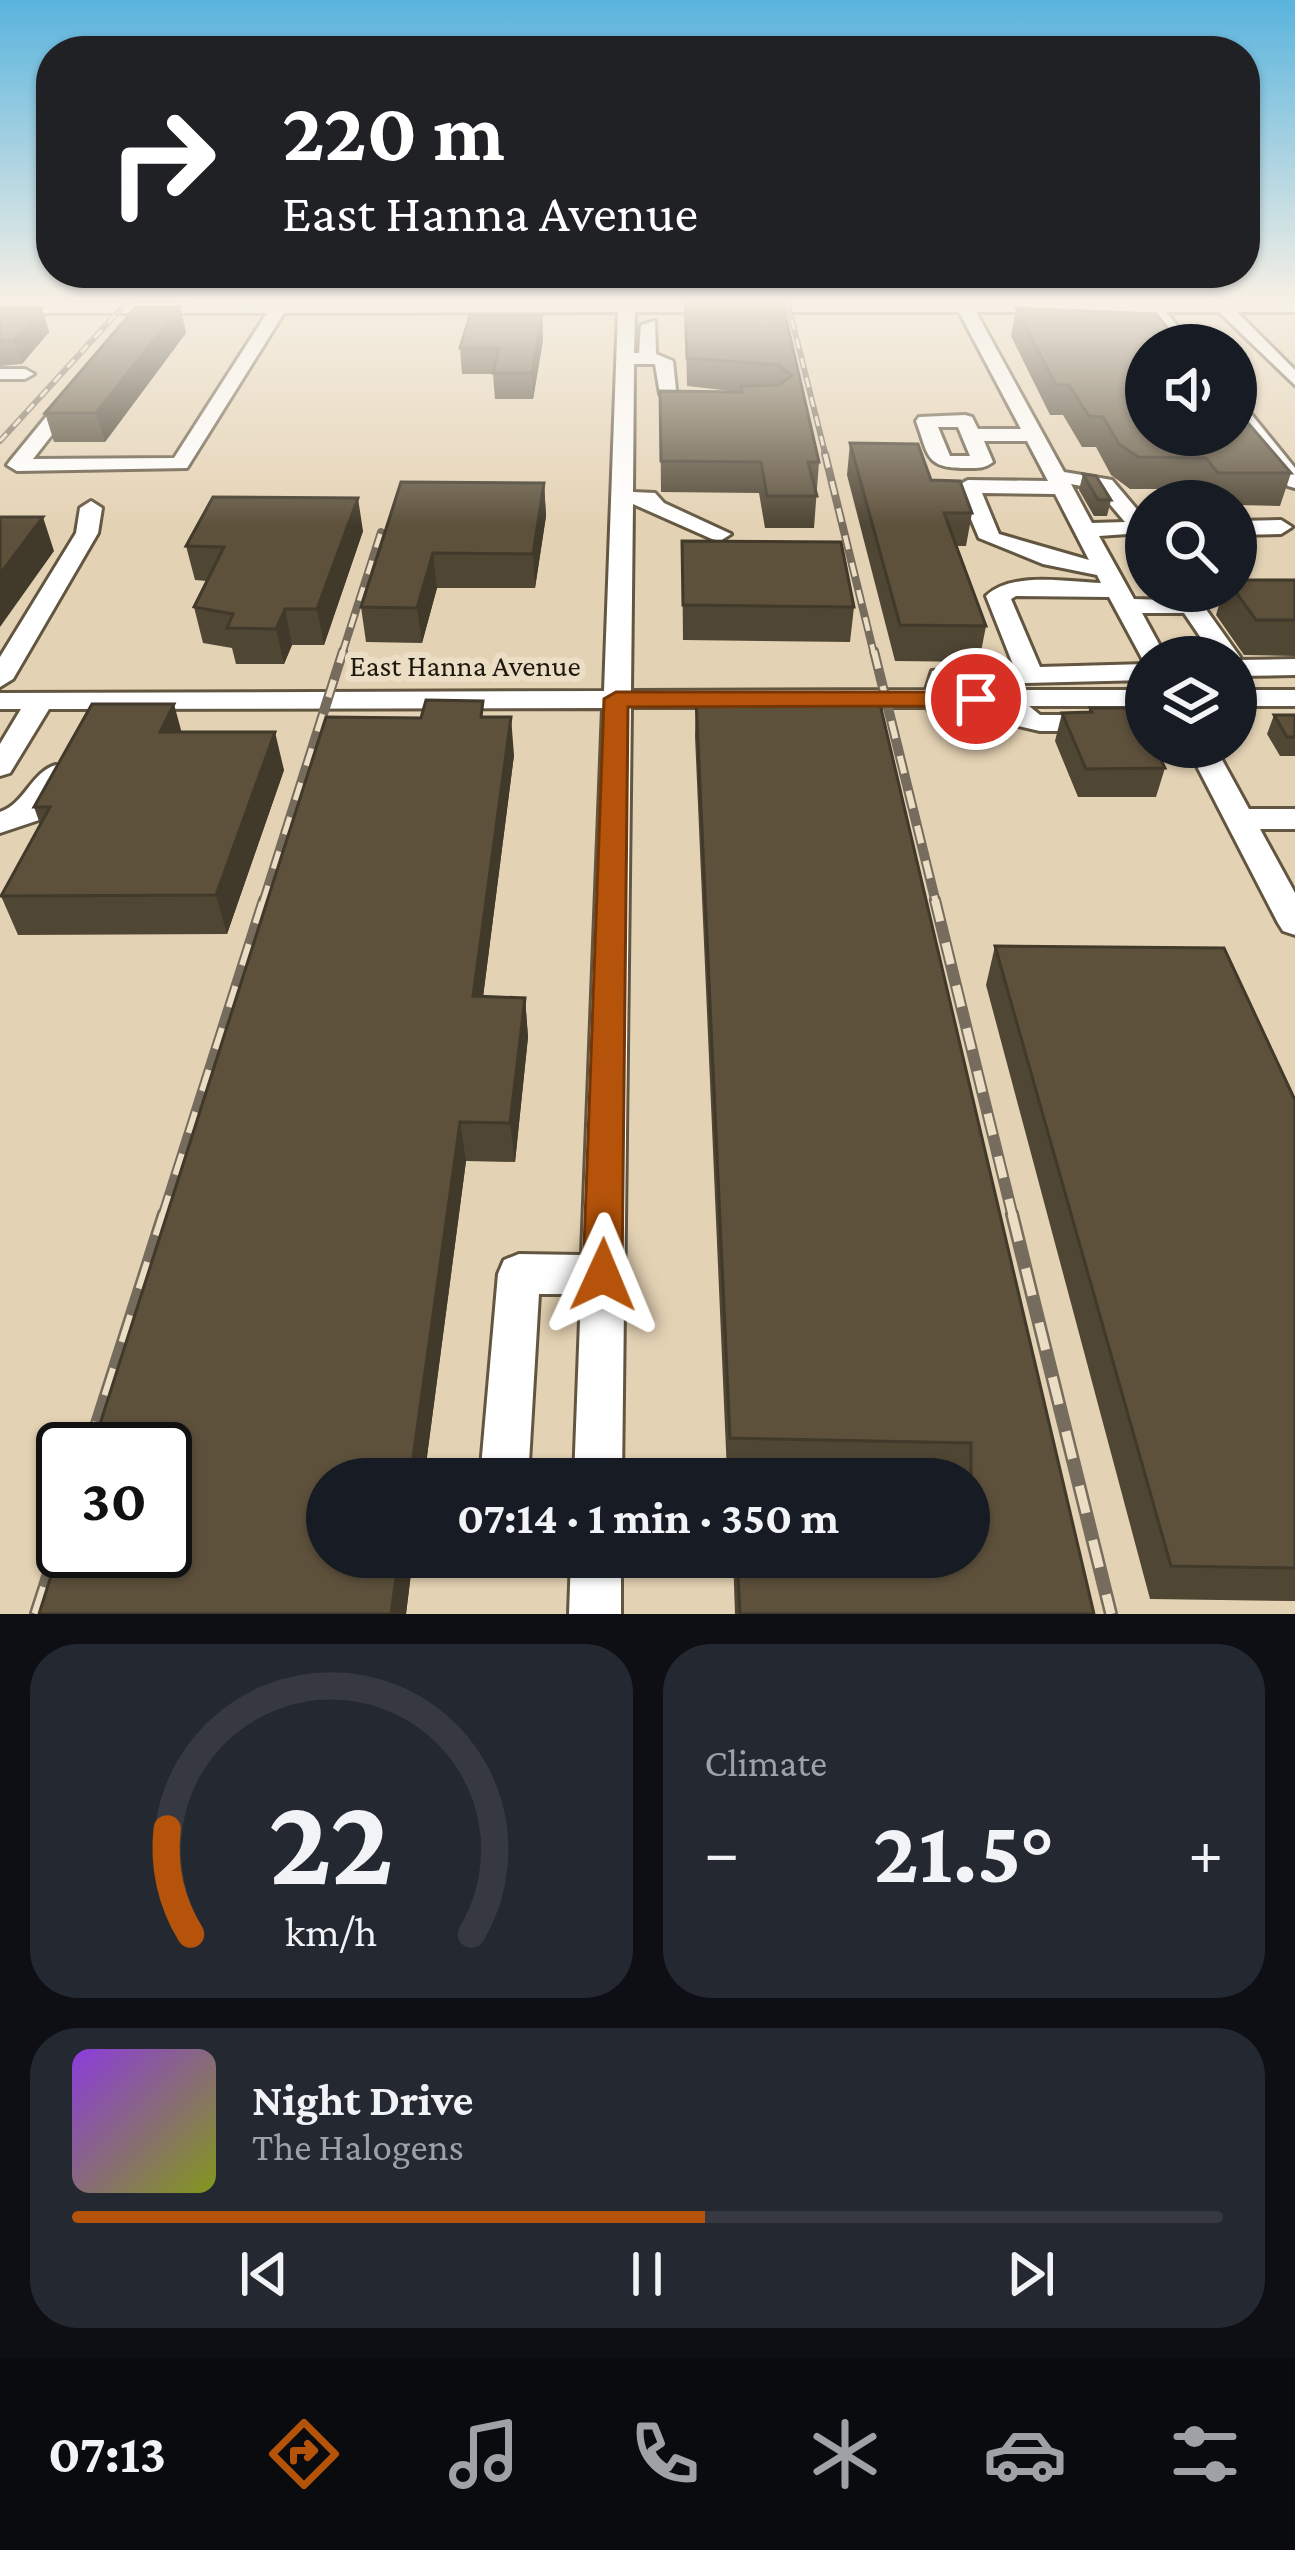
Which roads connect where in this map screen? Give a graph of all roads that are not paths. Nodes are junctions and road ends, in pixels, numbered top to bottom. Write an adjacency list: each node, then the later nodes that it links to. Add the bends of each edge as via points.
1 (90, 375): 2 (street, via 17,465 180,464)
2 (236, 375)
3 (632, 375): 8 (street)
4 (665, 375): 6 (street)
5 (1001, 375): 9 (street)
6 (667, 390)
7 (684, 404): 8 (street)
8 (624, 407): 15 (street)
9 (1033, 434): 11 (street); 13 (street)
10 (1257, 434): 14 (street)
11 (971, 435)
12 (1108, 462): 13 (street)
13 (1055, 476): 16 (street, via 1111,485); 21 (street); 23 (street, via 968,486 990,538)
14 (1295, 482)
15 (622, 498): 22 (street, via 647,498); 33 (street)
16 (1125, 506)
17 (91, 508): 30 (street, via 87,533)
18 (1281, 527): 19 (street)
19 (1257, 528)
20 (1125, 529): 21 (street)
21 (1084, 530): 24 (street)
22 (720, 534)
23 (1068, 576): 24 (street); 38 (street, via 998,596)
24 (1116, 589): 25 (street); 26 (street, via 1191,606)
25 (1142, 636)
26 (1212, 636)
27 (1295, 667): 28 (street)
28 (1257, 668)
29 (1125, 678): 38 (street)
30 (0, 679)
31 (1257, 698): 32 (street)
32 (1295, 698)
33 (616, 699): 34 (street, East Hanna Avenue); 35 (street, East Hanna Avenue); 46 (street)
34 (938, 699): 38 (street, via 945,718); 38 (street, via 941,677)
35 (97, 700): 37 (street, East Hanna Avenue); 44 (street, via 39,803)
36 (0, 701): 37 (street, East Hanna Avenue)
37 (40, 701): 40 (street)
38 (1026, 704): 39 (street)
39 (1125, 713)
40 (0, 767)
41 (1213, 768): 42 (street)
42 (1240, 819): 43 (street); 45 (street)
43 (1295, 819)
44 (0, 823)
45 (1295, 923)
46 (603, 1275): 47 (street, via 519,1274); 48 (street)
47 (506, 1458)
48 (599, 1458)
49 (596, 1578): 50 (street)
50 (595, 1614)

